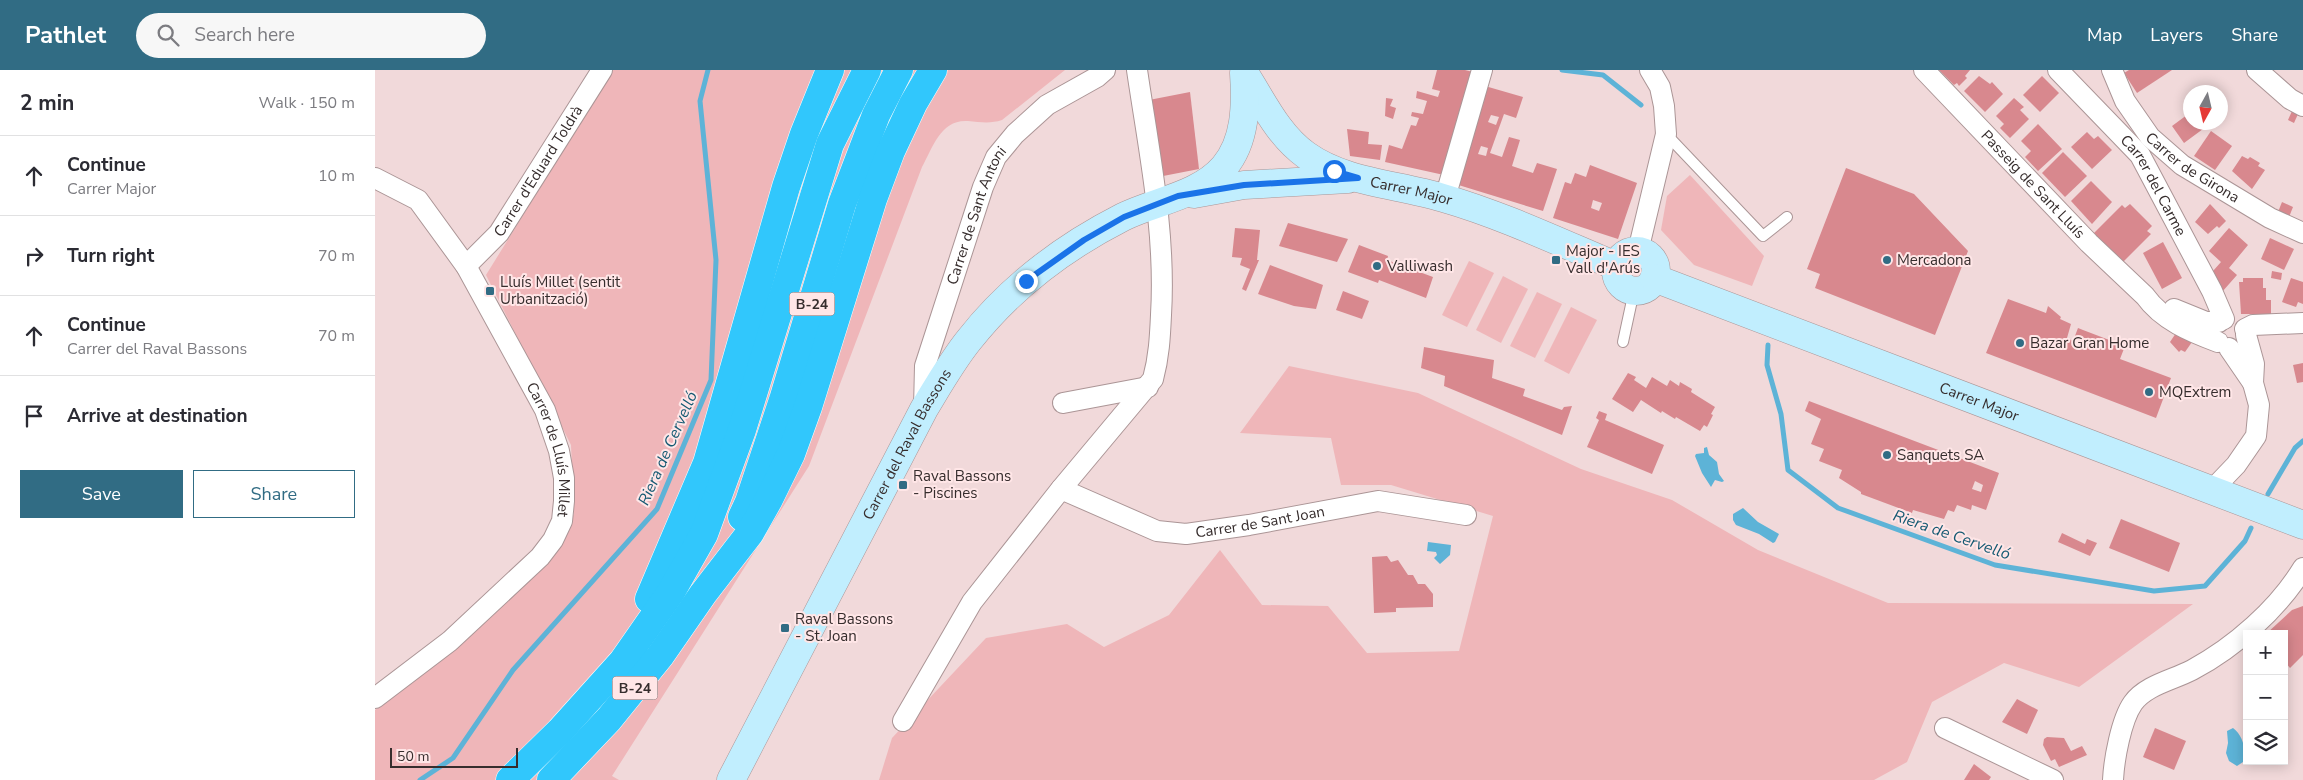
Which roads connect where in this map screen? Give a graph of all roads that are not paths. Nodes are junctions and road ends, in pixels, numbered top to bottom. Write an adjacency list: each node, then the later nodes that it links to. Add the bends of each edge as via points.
1 (603, 70): 25 (street, Carrer d'Eduard Toldrà, via 499,233)
2 (830, 70): 42 (highway, via 786,187 707,463)
3 (867, 70): 42 (highway, B-24, via 830,144 742,430 704,534 671,592)
4 (899, 70): 41 (highway, B-24, via 876,115 842,204 749,502)
5 (933, 70): 41 (highway, via 913,104 876,191 791,454 750,533)
6 (1129, 70): 15 (street)
7 (1137, 70): 21 (street)
8 (1482, 70): 20 (street)
9 (1650, 70): 17 (street, via 1660,87)
10 (1924, 70): 30 (street, Passeig de Sant Lluís, via 2089,243 2145,296 2206,322)
11 (2058, 70): 30 (street, Carrer del Carme, via 2140,155 2212,291)
12 (2112, 70): 23 (street, Carrer de Girona, via 2125,101 2150,138 2182,165 2270,218)
13 (2257, 70): 16 (street)
14 (1243, 71): 19 (street, Carrer Major, via 1292,143 1317,162); 21 (street, via 1244,114 1234,151 1215,176)
15 (1101, 74): 35 (street, Carrer de Sant Antoni, via 1047,105 1015,134 997,157 983,187 925,366)
16 (2303, 106)
17 (1666, 134): 22 (lane, via 1763,236); 24 (street)
18 (375, 178): 25 (street, Carrer de Lluís Millet, via 418,200)
19 (1358, 178): 20 (street, Carrer Major); 21 (street, via 1244,185)
20 (1445, 198): 26 (street, Carrer Major)
21 (1168, 199): 33 (street, via 1159,357); 35 (street, Carrer del Raval Bassons, via 1124,217 1084,240 1026,281 969,340)
22 (1787, 217)
23 (2303, 232)
24 (1638, 251): 26 (street, via 1623,254); 27 (street, via 1655,264)
25 (466, 266): 43 (street, Carrer de Lluís Millet, via 545,410 559,450 564,478 565,501 561,520 553,540 524,574 450,640)
26 (1616, 266): 27 (street, via 1617,280 1621,284)
27 (1644, 284): 31 (lane); 37 (street, Carrer Major)
28 (2303, 323): 29 (street, via 2253,325)
29 (2245, 332): 30 (street, via 2238,347); 30 (street, Passeig de Sant Lluís, via 2239,320 2229,318); 32 (street, via 2254,364)
30 (2223, 333): 32 (street)
31 (1623, 342)
32 (2253, 382): 37 (street, via 2259,405 2255,436 2236,464)
33 (1148, 387): 34 (street); 36 (street)
34 (1063, 404)
35 (924, 410): 48 (street, Carrer del Raval Bassons)
36 (1061, 489): 38 (street, Carrer de Sant Joan, via 1157,531 1186,534 1259,524 1378,501); 44 (street, via 972,602)
37 (2212, 490): 39 (street, Carrer Major)
38 (1467, 515)
39 (2303, 525)
40 (2303, 568): 50 (street, via 2290,588 2223,650 2193,669 2152,687 2133,703 2121,737)
41 (703, 594): 47 (highway, B-24, via 660,656 609,719)
42 (623, 661): 46 (highway, B-24, via 560,731)
43 (375, 698)
44 (903, 721)
45 (1945, 728): 49 (street)
46 (510, 780)
47 (551, 780)
48 (731, 780)
49 (2053, 780)
50 (2113, 780)

